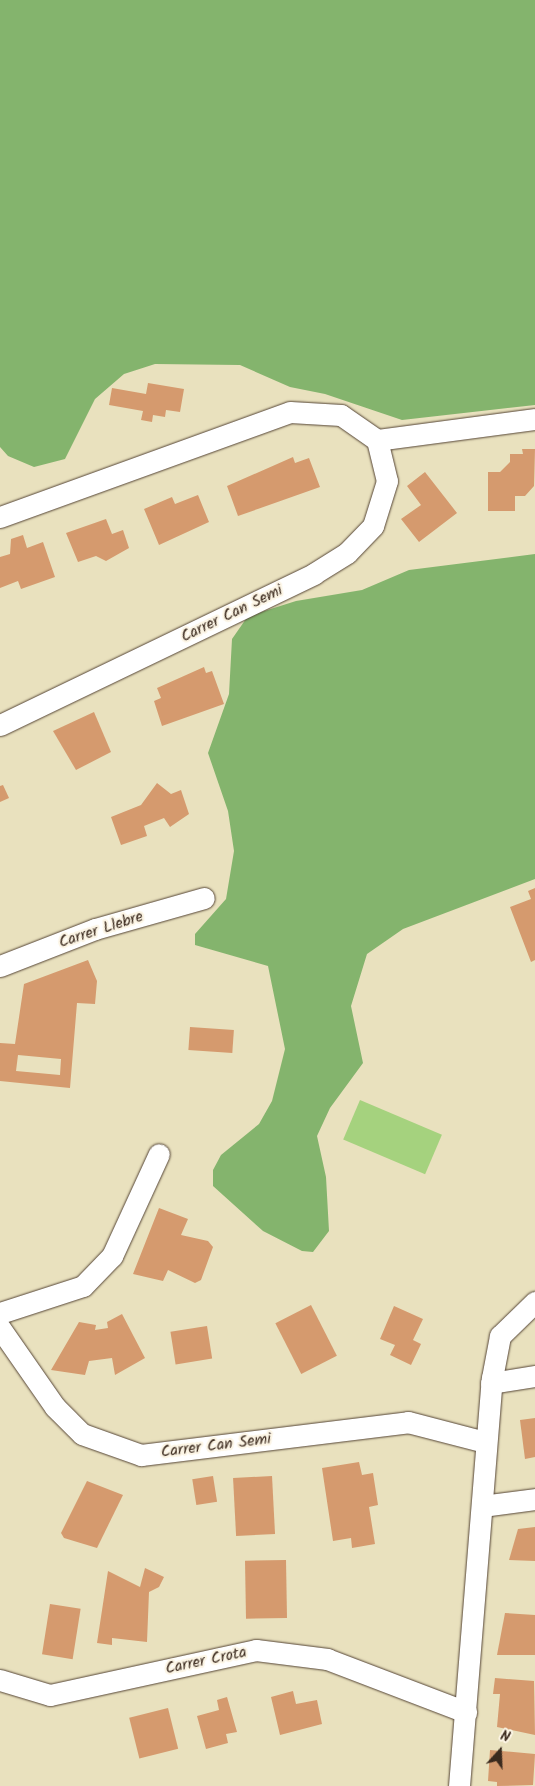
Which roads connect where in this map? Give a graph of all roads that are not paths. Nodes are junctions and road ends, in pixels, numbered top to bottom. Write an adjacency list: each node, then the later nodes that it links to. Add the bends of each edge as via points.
1 (535, 419): 2 (street)
2 (377, 440): 3 (street, via 341,415 290,412); 4 (street, Carrer Can Semi, via 386,481 373,526 347,553 314,574)
3 (0, 517)
4 (0, 725)
5 (204, 898): 6 (street, Carrer Llebre, via 95,930)
6 (0, 966)
7 (160, 1154): 9 (street, via 112,1256 83,1286)
8 (535, 1302): 12 (street, via 500,1336)
9 (0, 1313)
10 (0, 1328): 13 (street, Carrer Can Semi, via 55,1407 82,1434 140,1455 408,1422)
11 (535, 1376): 12 (street)
12 (491, 1383): 13 (street)
13 (485, 1442): 15 (street)
14 (535, 1499): 15 (street)
15 (482, 1506): 17 (street)
16 (0, 1680): 17 (street, Carrer Crota, via 50,1695 256,1650 327,1659)
17 (466, 1712): 18 (street)
18 (459, 1786)

